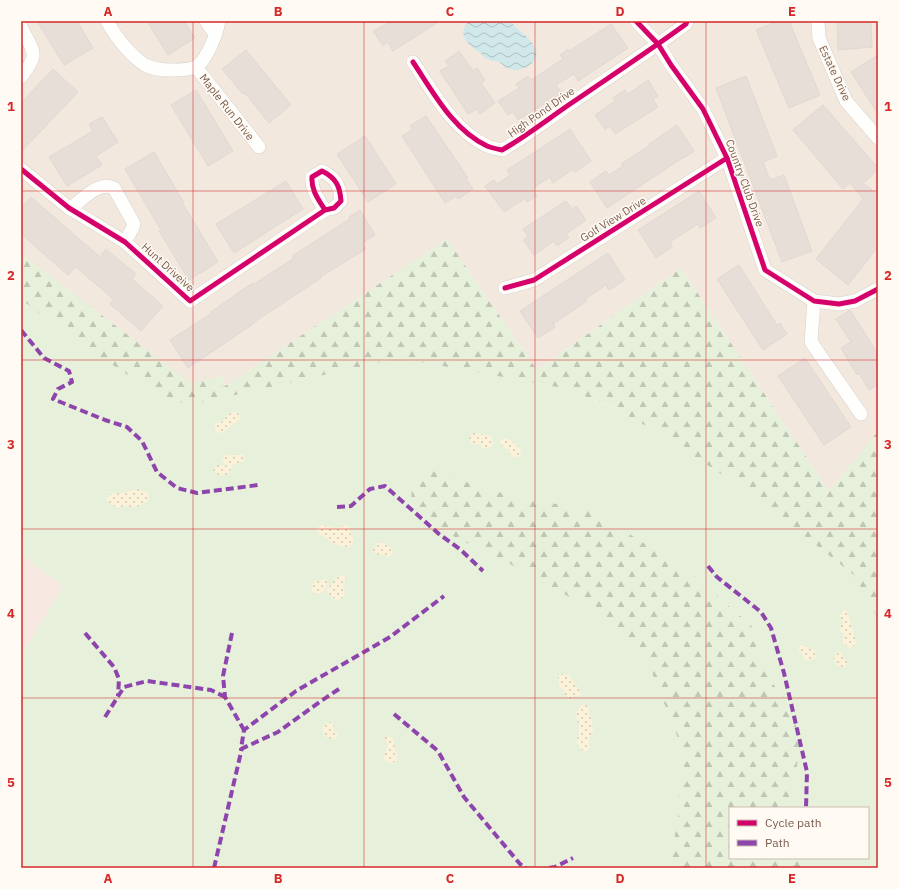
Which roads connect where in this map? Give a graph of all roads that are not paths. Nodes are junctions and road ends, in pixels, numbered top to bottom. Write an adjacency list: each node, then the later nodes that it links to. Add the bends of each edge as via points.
1 (107, 21): 11 (street, Maple Run Drive, via 128,51 146,66 164,70)
2 (206, 21): 8 (street)
3 (219, 21): 8 (street, Maple Run Drive)
4 (636, 21): 9 (street, Country Club Drive)
5 (687, 21): 9 (street)
6 (818, 21): 13 (street, Estate Drive, via 819,38 846,101)
7 (21, 27): 12 (street, via 34,57)
8 (214, 34): 11 (street, Maple Run Drive, via 211,47)
9 (658, 44): 10 (street, High Pond Drive, via 522,139 502,150 487,146 463,130 446,111); 15 (street, Country Club Drive, via 670,65 703,109)
10 (413, 62)
11 (196, 67): 14 (street, Maple Run Drive)
12 (21, 77)
13 (878, 138)
14 (259, 147)
15 (727, 158): 20 (street, Golf View Drive, via 534,280); 22 (street, Country Club Drive, via 765,270)
16 (21, 169): 17 (street, Hunt Driveive)
17 (70, 208): 19 (street, Hunt Driveive); 19 (street, via 97,188 110,185 134,224)
18 (325, 210): 19 (street, Hunt Driveive, via 190,301)
19 (125, 242)
20 (505, 288)
21 (878, 289): 22 (street, via 855,301 840,304)
22 (814, 302): 23 (street, via 811,342)
23 (861, 414)

